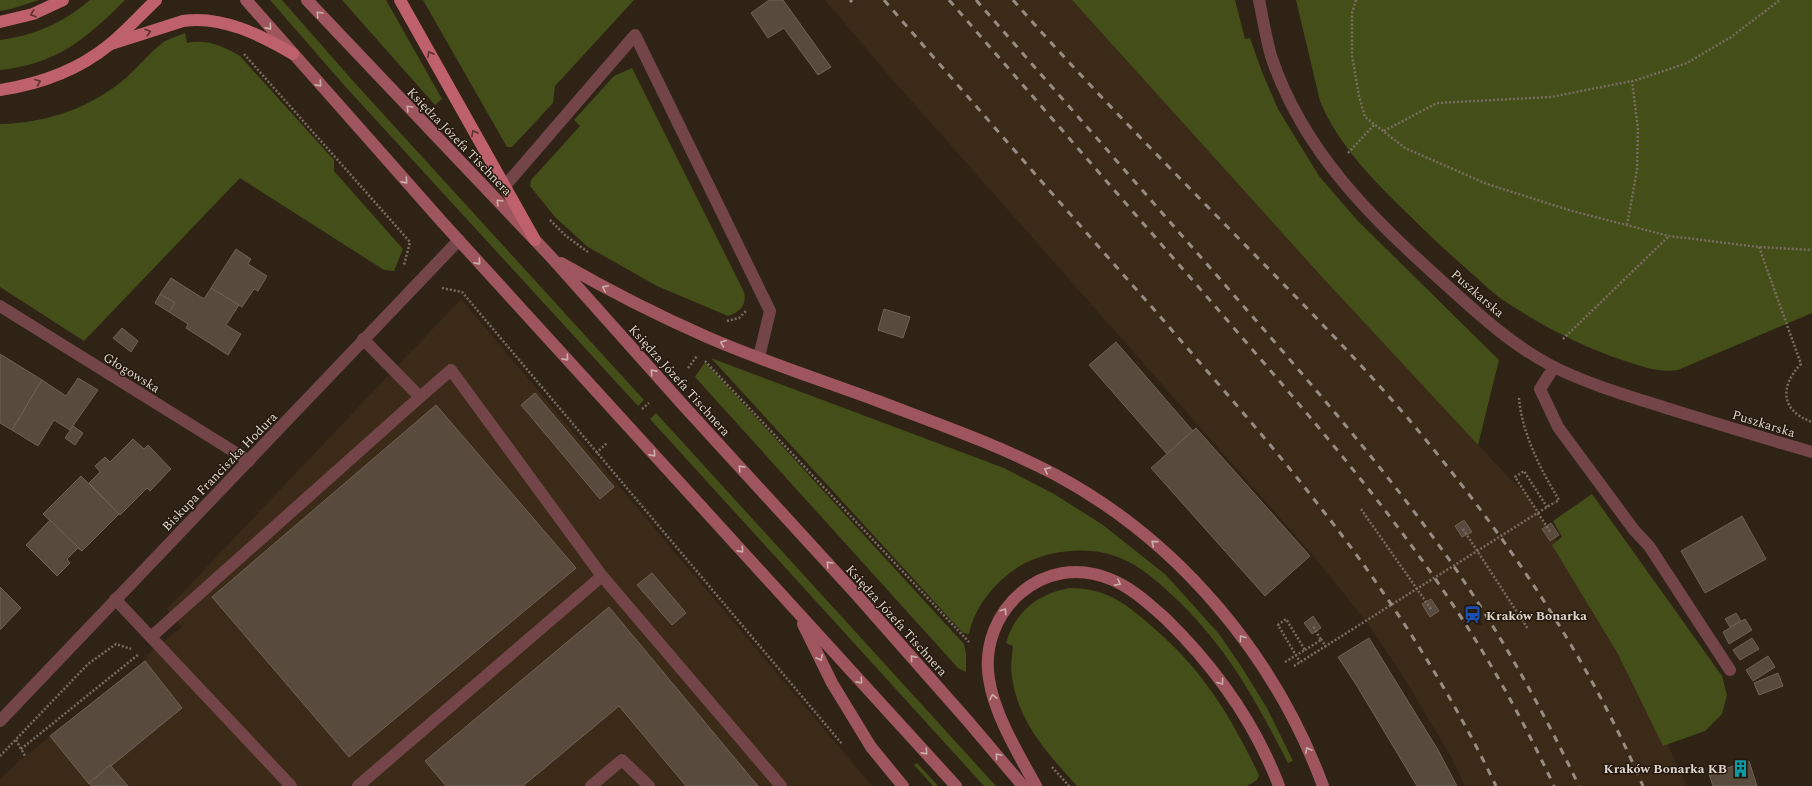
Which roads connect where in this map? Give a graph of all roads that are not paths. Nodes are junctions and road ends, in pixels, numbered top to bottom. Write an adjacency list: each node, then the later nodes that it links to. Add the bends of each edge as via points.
1 (63, 0): 7 (main road, one-way to 7, via 33,14)
2 (156, 0): 8 (main road)
3 (246, 0): 9 (main road, one-way to 9)
4 (307, 0): 13 (main road, Księdza Józefa Tischnera, one-way to 4)
5 (400, 0): 11 (main road, one-way to 5)
6 (1259, 0): 18 (street, Puszkarska, via 1271,55 1287,95 1306,130 1339,178 1388,232 1456,294 1515,342)
7 (0, 22)
8 (111, 44): 9 (main road, one-way to 9, via 183,21 207,20 250,33); 10 (main road, one-way to 8, via 30,86 61,74 81,65)
9 (293, 54): 12 (main road, one-way to 12)
10 (0, 90)
11 (504, 187): 13 (main road); 17 (street, via 635,35 770,311)
12 (459, 240): 16 (street, Biskupa Franciszka Hodura); 24 (main road, one-way to 24)
13 (535, 240): 14 (main road, Księdza Józefa Tischnera)
14 (551, 257): 17 (main road, one-way to 14, via 707,337 595,283); 35 (main road, Księdza Józefa Tischnera, one-way to 14, via 855,593)
15 (0, 306): 21 (street, Głogowska)
16 (364, 339): 19 (street); 21 (street, Biskupa Franciszka Hodura)
17 (759, 357): 38 (main road, one-way to 17, via 1314,761 1286,706 1249,647 1190,576 1142,532 1057,475 1022,458 955,430)
18 (1554, 367): 20 (street, Puszkarska, via 1618,392); 26 (street, via 1540,390 1558,427 1634,530 1649,546)
19 (420, 397): 22 (street, via 451,370); 25 (street)
20 (1812, 452)
21 (249, 461): 23 (street, Biskupa Franciszka Hodura)
22 (602, 576): 29 (street); 32 (street)
23 (115, 599): 25 (street); 27 (street, Biskupa Franciszka Hodura)
24 (797, 611): 33 (main road, one-way to 33, via 832,683 867,741); 34 (main road, one-way to 34)
25 (151, 636): 28 (street)
26 (1730, 670)
27 (0, 721)
28 (291, 786)
29 (358, 786)
30 (592, 786): 31 (street, via 622,760)
31 (650, 786)
32 (781, 786)
33 (903, 786)
34 (956, 786)
35 (1023, 786)
36 (1036, 786): 37 (main road, one-way to 37, via 995,706 988,678 989,647 1001,615 1021,592 1051,575 1065,572 1096,574 1131,590 1151,605 1186,639 1239,708)
37 (1279, 786)
38 (1323, 786)

